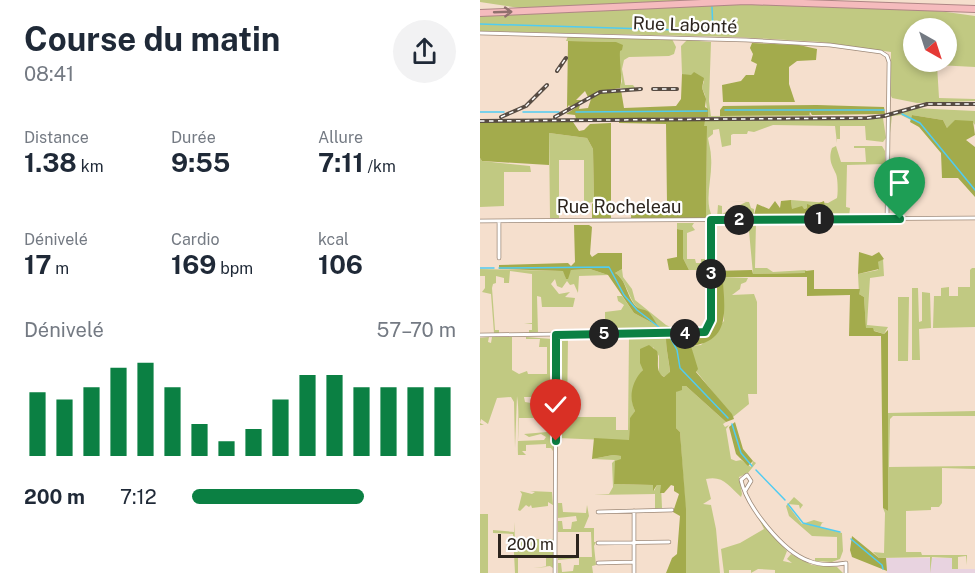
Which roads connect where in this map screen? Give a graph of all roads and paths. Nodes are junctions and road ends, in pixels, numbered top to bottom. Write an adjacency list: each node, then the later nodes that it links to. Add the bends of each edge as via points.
1 (854, 0): 2 (highway)
2 (975, 10): 3 (highway, one-way to 2, via 734,2)
3 (480, 13)
4 (480, 33): 6 (street, Rue Labonté, via 680,38 879,51 889,65)
5 (975, 218): 6 (street, Rue Rocheleau)
6 (887, 219): 7 (street, Rue Rocheleau)
7 (711, 220): 9 (street, Rue Rocheleau); 12 (street, via 711,320 705,332)
8 (480, 221): 9 (street, Rue Rocheleau)
9 (499, 221): 10 (street)
10 (499, 258)
11 (480, 335): 12 (street)
12 (556, 335): 22 (street)
13 (745, 491): 13 (street, via 751,481 747,475 741,480); 24 (street, via 760,517 790,551 814,563 846,563)
14 (672, 510): 15 (street)
15 (634, 511): 16 (street); 19 (street)
16 (598, 512)
17 (669, 542): 19 (street)
18 (598, 543): 19 (street)
19 (634, 543): 20 (street)
20 (634, 562): 21 (street); 23 (street)
21 (598, 563)
22 (555, 573)
23 (633, 573)
24 (846, 573)

